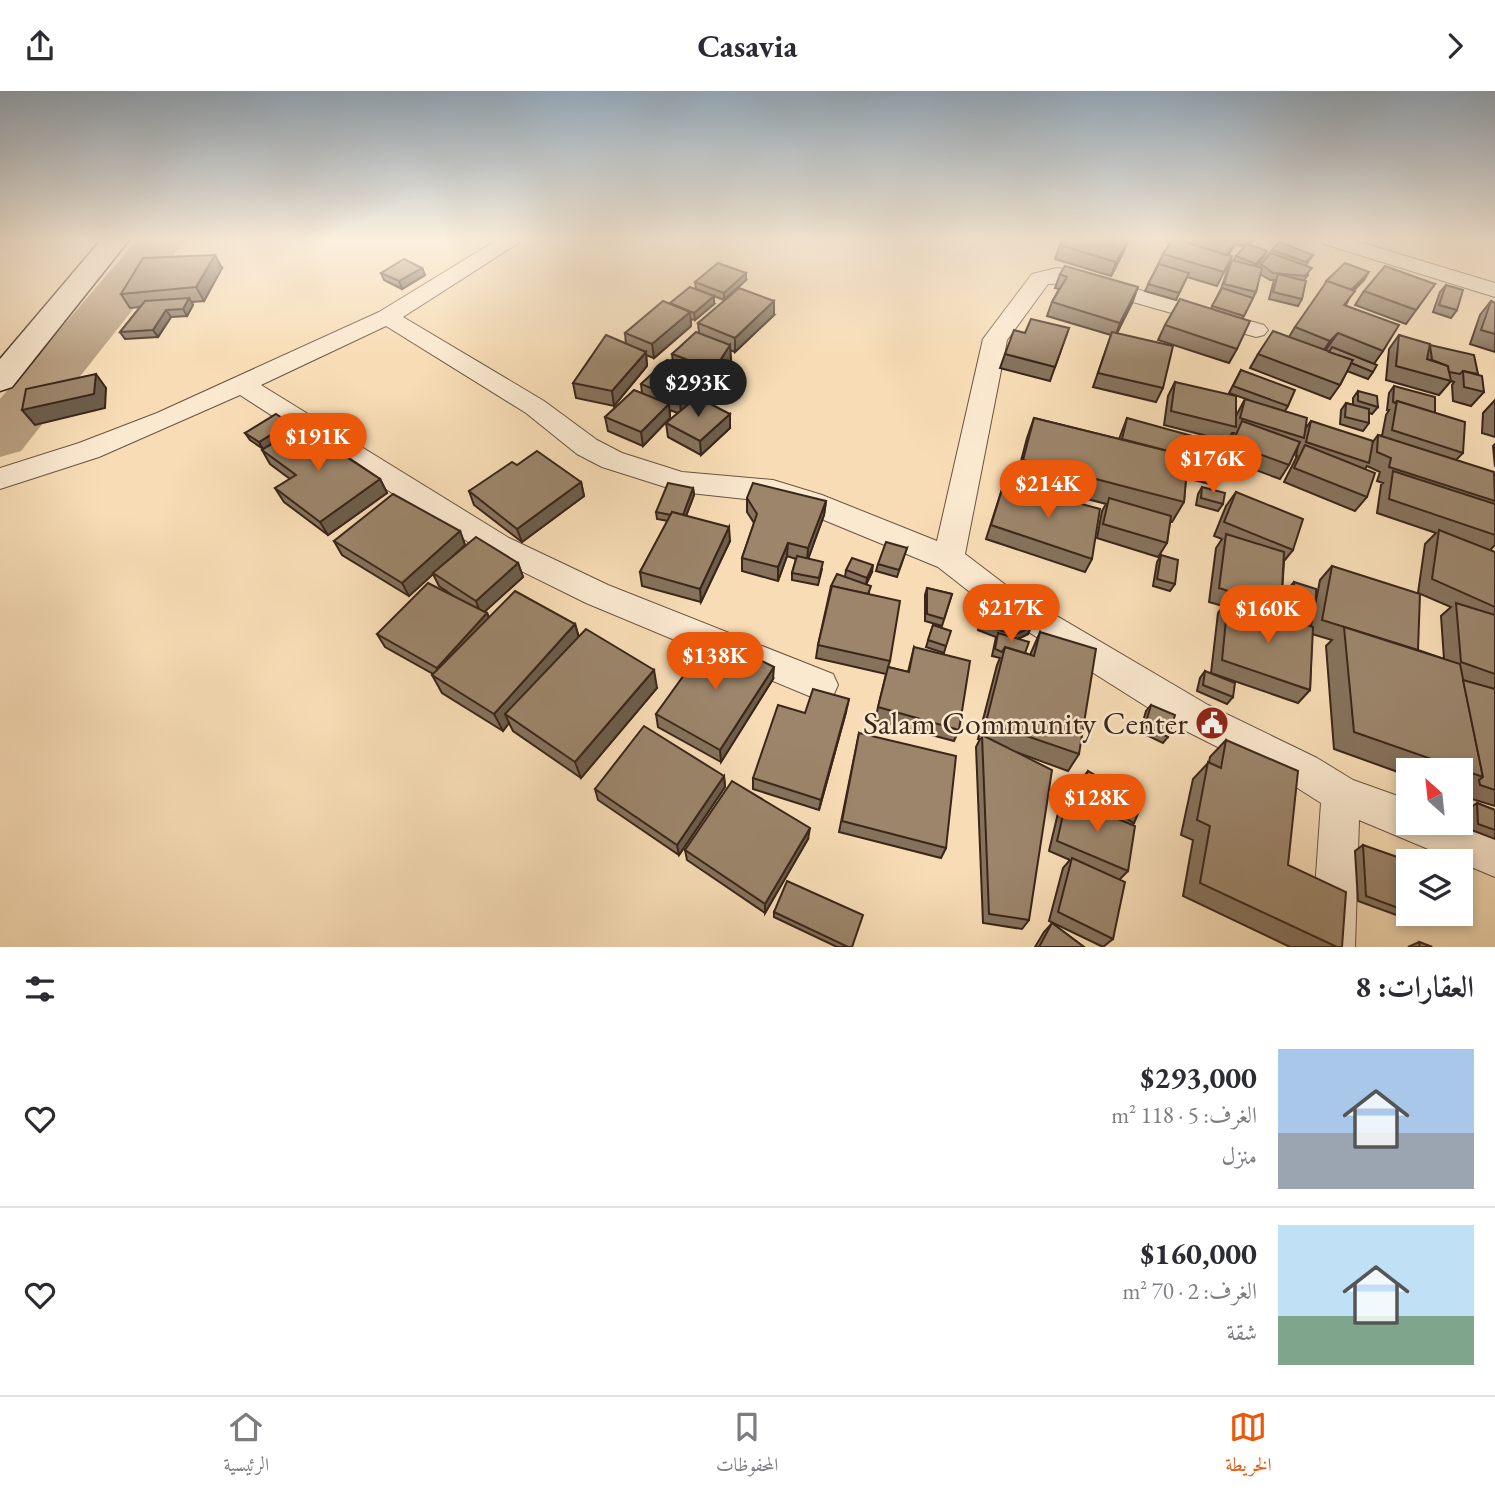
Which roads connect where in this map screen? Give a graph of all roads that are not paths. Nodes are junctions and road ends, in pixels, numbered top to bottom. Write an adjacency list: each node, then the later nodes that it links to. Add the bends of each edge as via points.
1 (82, 280): 9 (street)
2 (447, 280): 7 (street)
3 (1039, 280): 12 (street, via 995,339)
4 (1079, 280): 8 (street)
5 (1459, 280): 6 (street)
6 (1495, 291)
7 (387, 317): 10 (street); 12 (street, via 612,460 681,482 773,491)
8 (1256, 330)
9 (0, 380)
10 (241, 384): 11 (street, via 166,419); 13 (street, via 498,547 597,594)
11 (2, 481)
12 (948, 558): 14 (street, via 1000,598 1085,651 1195,717)
13 (821, 685)
14 (1340, 794): 15 (street); 18 (street)
15 (1396, 815)
16 (1443, 835): 17 (street)
17 (1495, 857)
18 (1333, 947)

